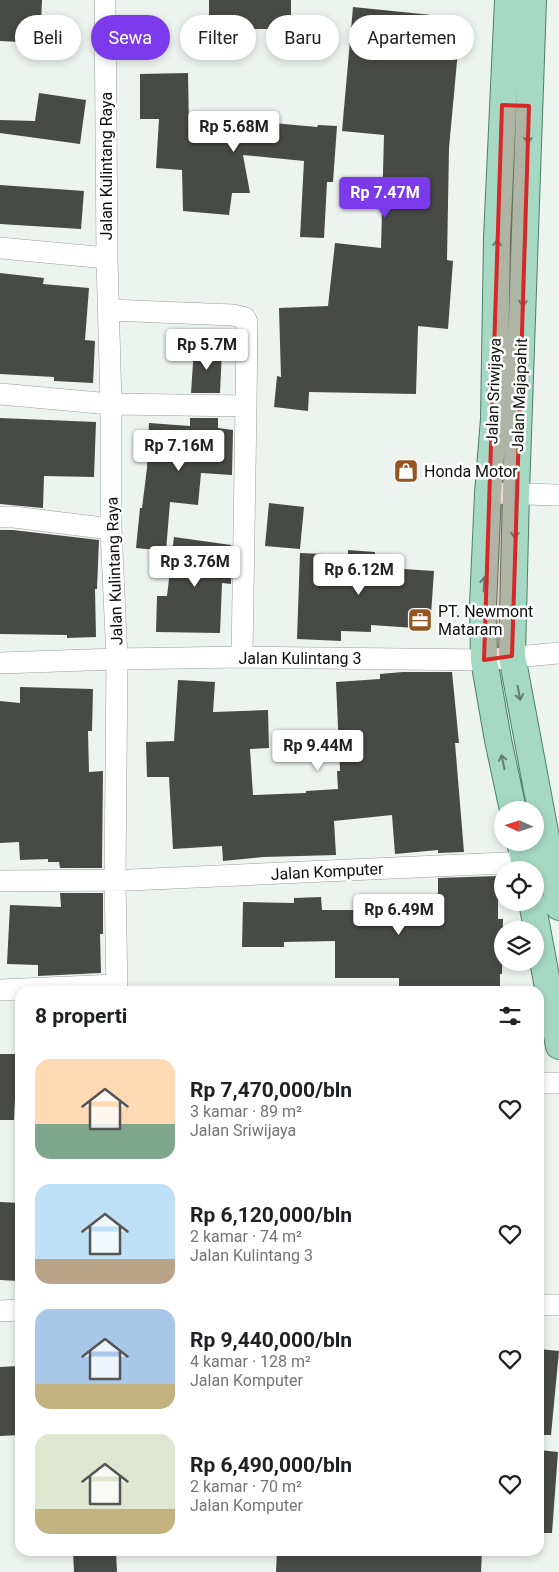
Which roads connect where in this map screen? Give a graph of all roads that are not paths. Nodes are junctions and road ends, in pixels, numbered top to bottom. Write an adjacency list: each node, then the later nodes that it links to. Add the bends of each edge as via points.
1 (105, 0): 7 (street, Jalan Kulintang Raya)
2 (508, 0): 4 (main road, Jalan Sriwijaya)
3 (533, 0): 5 (main road, Jalan Majapahit)
4 (502, 105): 5 (main road); 13 (main road, Jalan Sriwijaya, one-way to 4, via 494,419)
5 (529, 106): 12 (main road, Jalan Majapahit, one-way to 12)
6 (0, 248): 7 (street)
7 (107, 258): 8 (street, Jalan Kulintang Raya)
8 (108, 310): 10 (street, Jalan Kulintang Raya); 11 (street, via 245,318)
9 (0, 394): 10 (street)
10 (112, 404): 11 (street); 16 (street, Jalan Kulintang Raya)
11 (246, 406): 19 (street)
12 (516, 492): 13 (street); 14 (street); 18 (main road, Jalan Majapahit, one-way to 18)
13 (488, 493): 21 (main road, Jalan Sriwijaya, one-way to 13)
14 (559, 495)
15 (0, 517): 16 (street)
16 (111, 529): 20 (street, Jalan Kulintang Raya)
17 (559, 653): 18 (street, Jalan Kulintang 3)
18 (512, 656): 21 (street, Jalan Kulintang 3); 25 (main road, Jalan Majapahit, one-way to 25)
19 (242, 658): 20 (street, Jalan Kulintang 3); 21 (street, Jalan Kulintang 3)
20 (117, 659): 22 (street, Jalan Kulintang 3); 26 (street, Jalan Kulintang Raya)
21 (484, 660): 23 (main road, Jalan Sriwijaya, one-way to 21)
22 (0, 663)
23 (511, 801)
24 (523, 858): 26 (street, Jalan Komputer)
25 (555, 862): 28 (main road, Jalan Majapahit)
26 (122, 880): 27 (street, Jalan Komputer); 30 (street, Jalan Kulintang Raya)
27 (0, 881)
28 (559, 906)
29 (534, 911): 33 (main road)
30 (117, 986)
31 (0, 990): 32 (street)
32 (15, 990)
33 (559, 1046)
34 (544, 1083): 35 (street)
35 (559, 1083)
36 (544, 1305): 37 (street)
37 (559, 1305)
38 (15, 1310): 39 (street)
39 (0, 1311)

